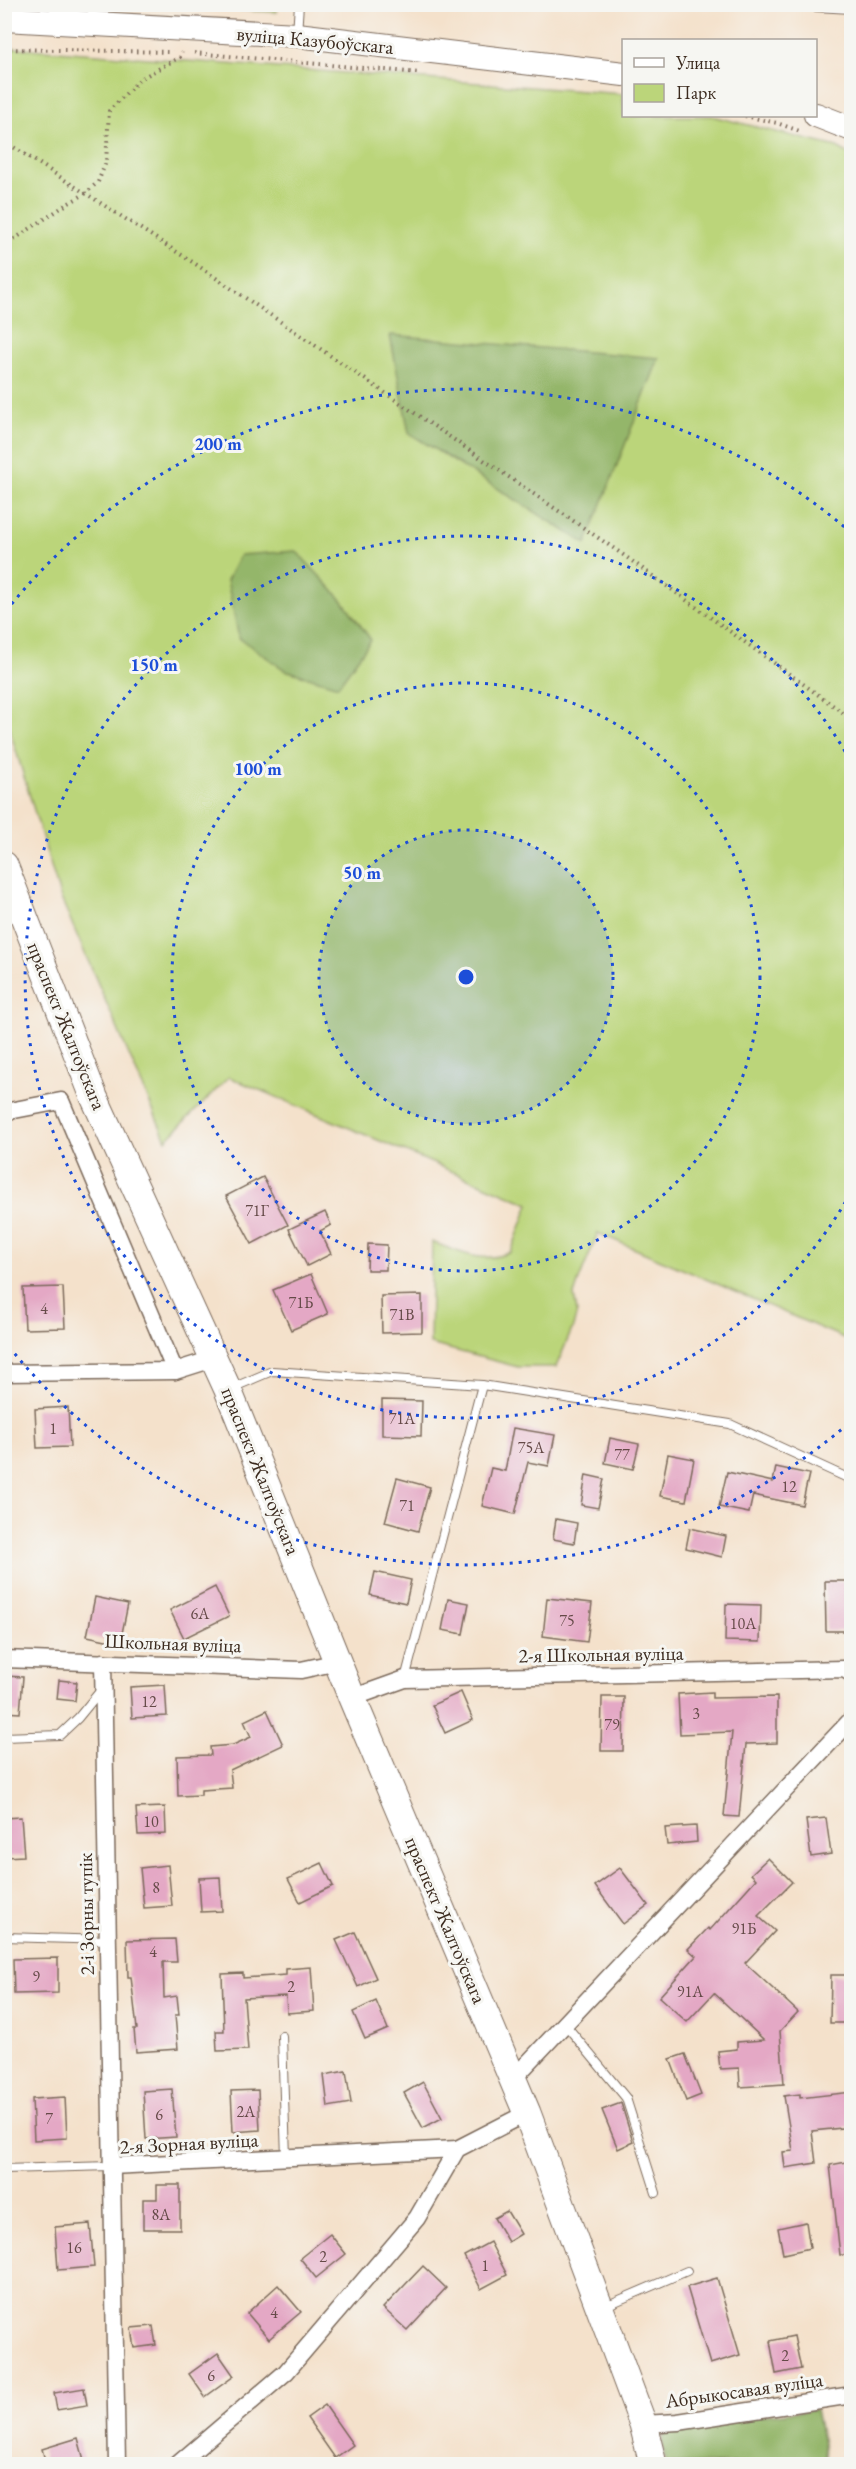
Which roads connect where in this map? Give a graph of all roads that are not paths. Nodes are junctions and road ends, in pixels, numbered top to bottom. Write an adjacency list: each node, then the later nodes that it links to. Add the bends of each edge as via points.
1 (299, 4): 5 (lane)
2 (759, 4): 3 (lane)
3 (852, 9)
4 (4, 19): 5 (street, вуліца Казубоўскага)
5 (297, 35): 6 (street, вуліца Казубоўскага)
6 (622, 74)
7 (812, 125): 8 (street)
8 (852, 129)
9 (4, 865): 11 (main road, праспект Жалтоўскага, via 94,1097)
10 (4, 1112): 12 (street, via 62,1101)
11 (213, 1359): 12 (street); 15 (main road, праспект Жалтоўскага)
12 (175, 1371): 13 (street)
13 (4, 1373)
14 (482, 1385): 15 (lane, via 272,1371); 16 (lane, via 730,1424); 21 (lane)
15 (228, 1390): 19 (main road, праспект Жалтоўскага)
16 (852, 1480)
17 (4, 1659): 18 (street, Школьная вуліца)
18 (103, 1662): 19 (street, Школьная вуліца, via 301,1670); 22 (street, 2-і Зорны тупік)
19 (338, 1662): 23 (main road, праспект Жалтоўскага)
20 (852, 1674): 21 (street, 2-я Школьная вуліца, via 844,1669)
21 (405, 1679): 23 (street, 2-я Школьная вуліца)
22 (104, 1687): 25 (lane, via 60,1734); 27 (street, 2-і Зорны тупік)
23 (352, 1698): 30 (main road, праспект Жалтоўскага)
24 (852, 1719): 28 (street)
25 (4, 1737)
26 (4, 1937): 27 (lane)
27 (108, 1940): 34 (street, 2-і Зорны тупік)
28 (565, 2024): 30 (street); 36 (lane, via 626,2098)
29 (282, 2036): 33 (lane)
30 (513, 2079): 31 (main road, праспект Жалтоўскага)
31 (527, 2113): 32 (street, 2-я Зорная вуліца); 38 (main road, праспект Жалтоўскага)
32 (457, 2149): 33 (street, 2-я Зорная вуліца); 42 (street, via 417,2218 286,2372)
33 (286, 2159): 34 (street, 2-я Зорная вуліца)
34 (111, 2166): 35 (lane); 41 (street, 2-я Зорная вуліца)
35 (4, 2169)
36 (657, 2193)
37 (687, 2271): 38 (lane)
38 (600, 2308): 40 (main road, праспект Жалтоўскага)
39 (852, 2395): 40 (street, Абрыкосавая вуліца)
40 (643, 2424): 43 (main road, праспект Жалтоўскага)
41 (117, 2464)
42 (178, 2464)
43 (653, 2464)

